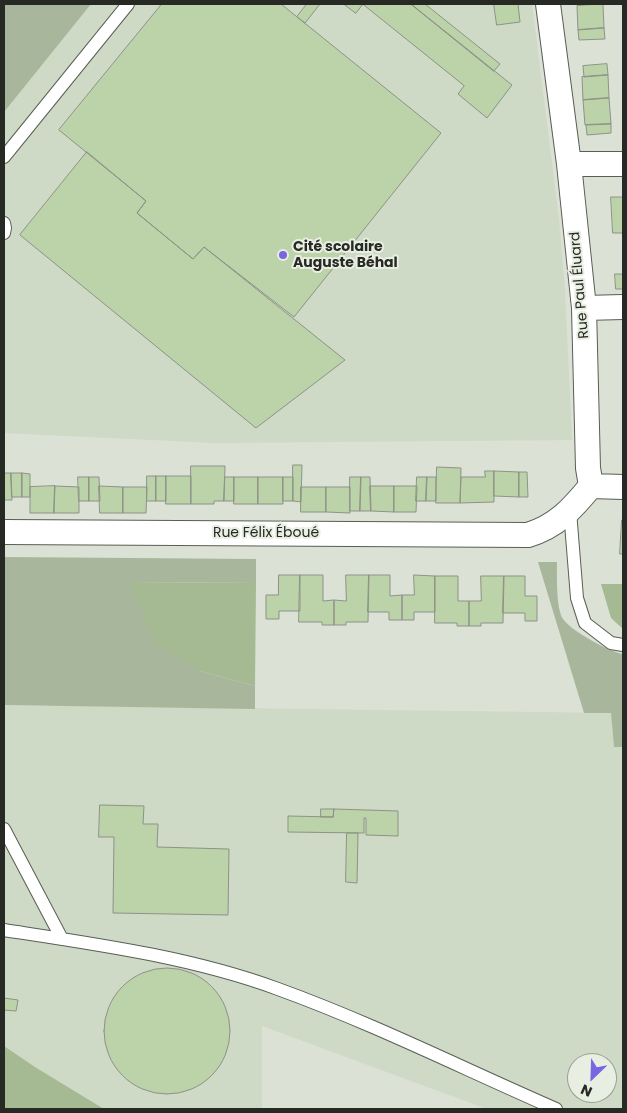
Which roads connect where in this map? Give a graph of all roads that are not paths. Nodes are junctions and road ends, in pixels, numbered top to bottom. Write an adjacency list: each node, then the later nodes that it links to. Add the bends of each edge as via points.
1 (128, 4): 3 (lane)
2 (548, 4): 4 (street, Rue Paul Éluard)
3 (4, 157)
4 (569, 164): 5 (street); 9 (street, Rue Paul Éluard)
5 (623, 164)
6 (4, 223): 7 (lane)
7 (4, 233)
8 (623, 307): 9 (street)
9 (584, 308): 10 (street, Rue Paul Éluard)
10 (591, 486): 11 (street); 12 (street)
11 (623, 486)
12 (570, 511): 13 (street, Rue Félix Éboué, via 543,530 528,534); 14 (lane, via 577,598 585,623 611,643)
13 (4, 532)
14 (623, 645)
15 (4, 829): 17 (lane)
16 (4, 930): 17 (lane)
17 (62, 939): 18 (lane, via 212,968 277,988)
18 (556, 1109)

